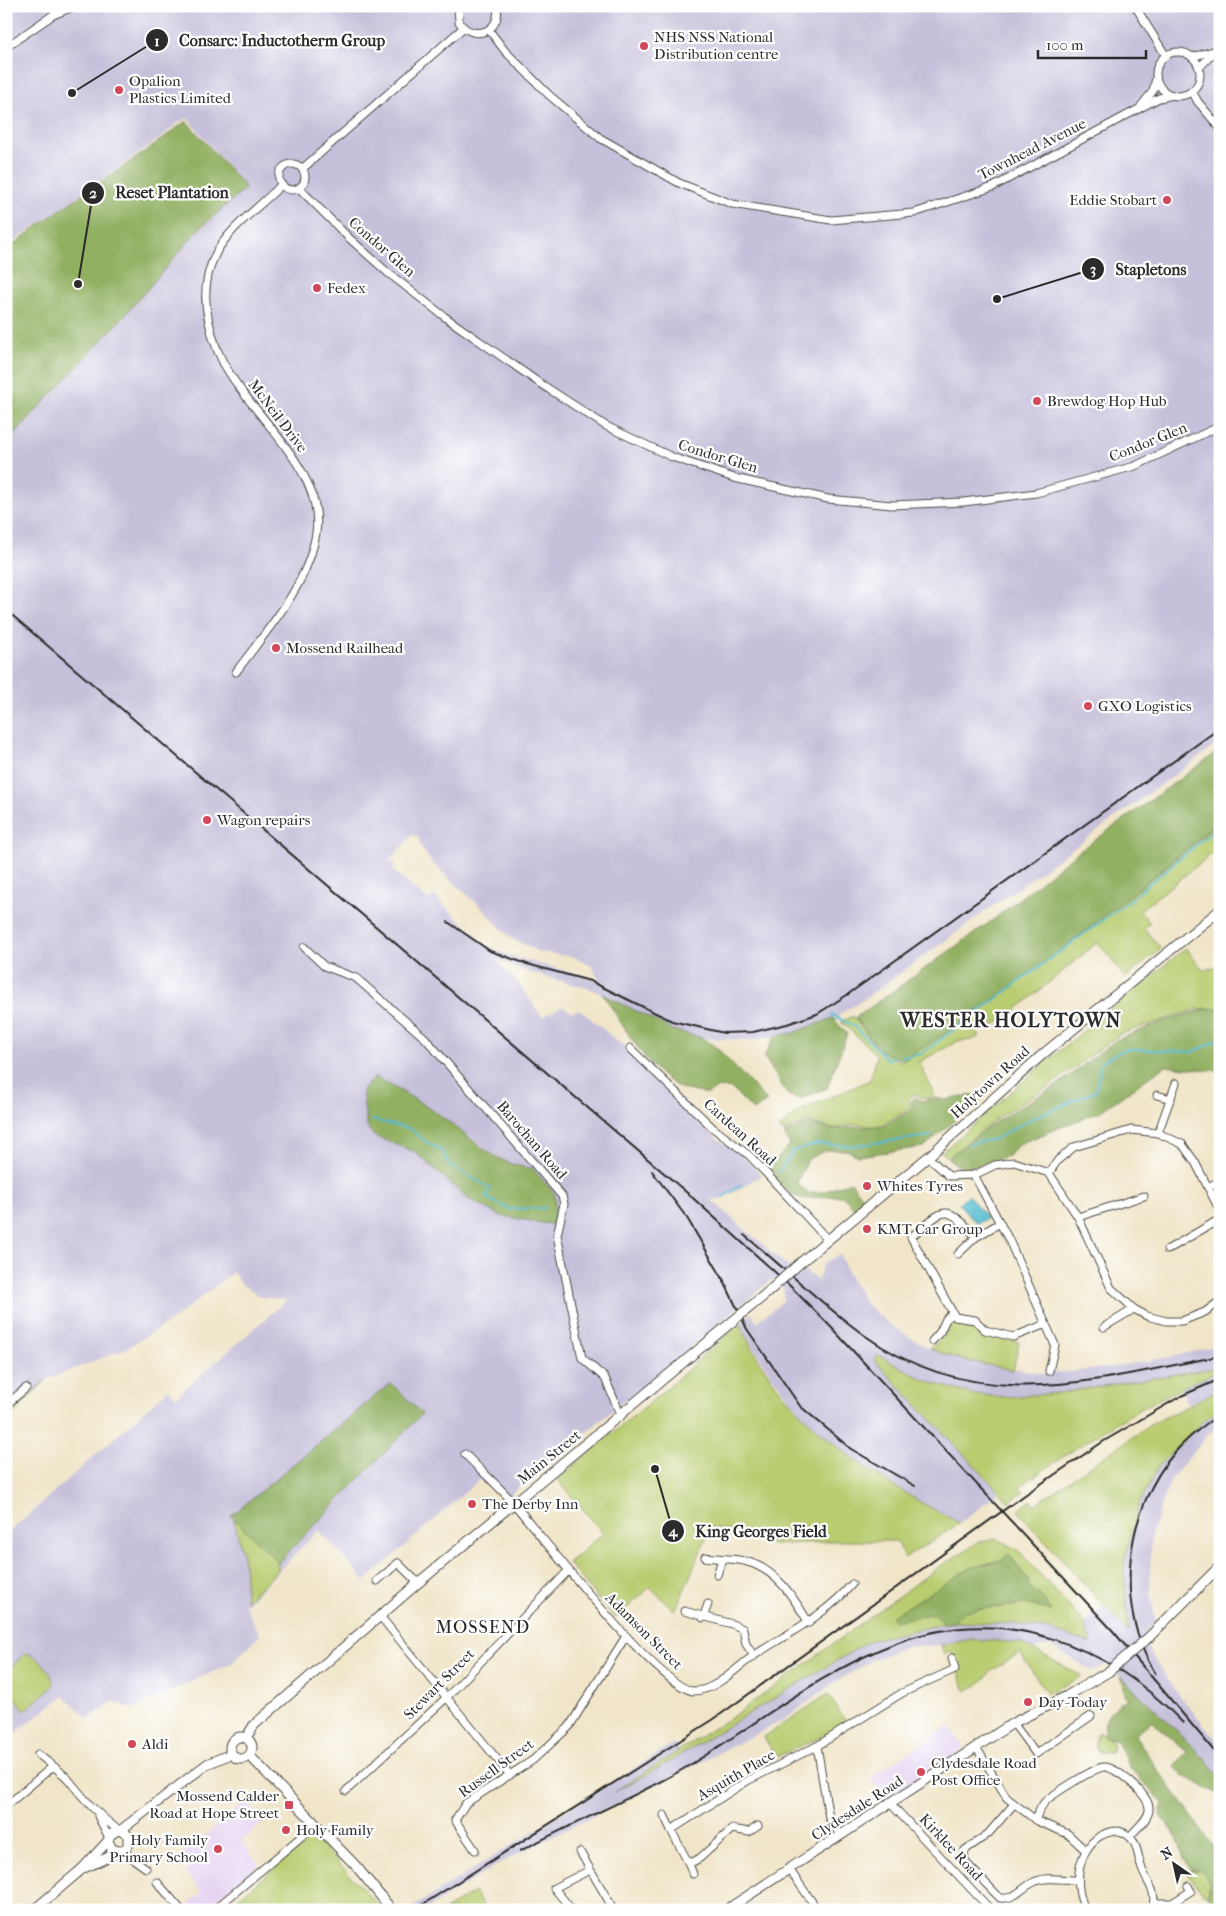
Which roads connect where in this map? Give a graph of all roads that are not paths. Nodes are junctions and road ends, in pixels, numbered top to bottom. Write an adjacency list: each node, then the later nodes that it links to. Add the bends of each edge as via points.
1 (60, 6): 6 (street)
2 (75, 6): 6 (street)
3 (497, 6): 8 (street, via 497,19)
4 (1134, 6): 11 (street)
5 (457, 7): 7 (street, via 456,16)
6 (53, 15): 9 (street)
7 (463, 28): 8 (street, via 475,34); 19 (street)
8 (489, 30): 17 (street, Townhead Avenue, via 549,96 600,138 671,178 732,204 831,220 914,213 993,187)
9 (6, 48)
10 (1217, 50): 12 (street); 13 (street)
11 (1166, 56): 12 (street, via 1181,52); 14 (street, via 1159,63)
12 (1192, 57): 13 (street)
13 (1199, 68): 15 (street, via 1199,80)
14 (1156, 75): 16 (street, via 1161,88); 17 (street, Townhead Avenue, via 1153,90)
15 (1192, 91): 16 (street); 18 (street)
16 (1173, 95): 17 (street, Townhead Avenue, via 1159,98)
17 (1138, 110)
18 (1220, 128)
19 (302, 169): 20 (street, via 295,164 284,167 279,173); 21 (street, via 304,181)
20 (281, 185): 21 (street, via 288,190); 23 (street, McNeil Drive, via 240,224 217,252 207,276 204,303 216,350 230,376 297,462 314,501 316,531 310,559 302,575 278,616)
21 (300, 188): 22 (street, Condor Glen, via 387,272 538,382 606,426 672,457 734,478 828,499 892,505 964,502 1036,493 1136,466)
22 (1220, 426)
23 (236, 672)
24 (1220, 910): 31 (main road, Holytown Road, via 1043,1054)
25 (304, 947): 54 (street, Barochan Road, via 324,966 356,978 425,1038 562,1196 564,1204 557,1235 582,1358 605,1378)
26 (630, 1048): 42 (street, Cardean Road, via 713,1128 750,1156)
27 (1176, 1083): 29 (street)
28 (1157, 1094): 29 (street)
29 (1171, 1099): 30 (street)
30 (1158, 1133): 32 (street, via 1131,1130 1074,1147); 35 (street, via 1182,1144)
31 (928, 1157): 33 (street, via 949,1176); 42 (main road, Holytown Road)
32 (1048, 1172): 33 (street, via 1014,1162 996,1165); 38 (street)
33 (974, 1175): 40 (street)
34 (1220, 1181): 35 (street)
35 (1208, 1187): 37 (street)
36 (1144, 1196): 38 (street)
37 (1220, 1211)
38 (1078, 1218): 46 (street, via 1111,1288)
39 (1220, 1219): 43 (street)
40 (1000, 1223): 41 (street); 48 (street)
41 (976, 1237): 44 (street); 47 (street, via 955,1214 948,1212 937,1216 911,1236)
42 (828, 1240): 54 (main road, Main Street, bridge)
43 (1166, 1250)
44 (958, 1254)
45 (1220, 1301): 46 (street, via 1205,1312 1182,1321 1166,1321)
46 (1134, 1309): 49 (street)
47 (952, 1313): 48 (street, via 975,1320 985,1330 1013,1337); 50 (street)
48 (1046, 1324): 51 (street, via 1055,1345)
49 (1104, 1327)
50 (932, 1341)
51 (1049, 1372)
52 (26, 1388): 53 (street)
53 (6, 1405)
54 (621, 1416): 56 (main road, Main Street)
55 (465, 1454): 56 (street, Adamson Street)
56 (514, 1503): 60 (street, Adamson Street); 63 (main road, Main Street)
57 (705, 1557): 58 (street)
58 (722, 1559): 61 (street); 69 (street, via 743,1561 775,1576 791,1593)
59 (1220, 1566): 75 (main road, Clydesdale Road, bridge, via 1149,1637 1108,1672)
60 (568, 1571): 70 (street, Adamson Street); 73 (street, Stewart Street)
61 (717, 1575)
62 (377, 1581): 63 (street, via 398,1563)
63 (418, 1583): 67 (main road, Main Street)
64 (852, 1584): 69 (street, Adamson Street, via 839,1600)
65 (708, 1604): 68 (street)
66 (684, 1611): 68 (street)
67 (380, 1616): 73 (street); 76 (main road, Main Street, via 254,1725)
68 (703, 1618): 71 (street, via 743,1629 746,1644)
69 (810, 1623): 71 (street, Adamson Street)
70 (626, 1636): 71 (street, Adamson Street, via 680,1687 695,1691 711,1687); 83 (street, Russell Street, via 569,1727 533,1760)
71 (754, 1656)
72 (952, 1658): 77 (street, Asquith Place, via 955,1669 902,1693)
73 (446, 1698): 83 (street); 84 (street, Stewart Street)
74 (1091, 1716): 75 (street, via 1036,1754)
75 (1013, 1723): 78 (main road, Clydesdale Road)
76 (246, 1738): 80 (main road, via 239,1737 233,1741); 81 (main road, via 253,1746)
77 (817, 1746): 93 (street, Asquith Place, via 747,1781); 95 (street, via 829,1818)
78 (976, 1747): 85 (main road, Clydesdale Road); 86 (street)
79 (38, 1754): 82 (street)
80 (231, 1754): 81 (main road, via 240,1760); 94 (main road, via 207,1764)
81 (250, 1756): 91 (main road)
82 (52, 1767): 87 (street); 88 (street, via 67,1778)
83 (510, 1775): 98 (street, Russell Street, via 466,1803 454,1820)
84 (346, 1791)
85 (889, 1802): 95 (main road, Clydesdale Road); 121 (street, Kirklee Road)
86 (1014, 1804): 90 (street); 109 (street, via 988,1834 965,1850 967,1864 1000,1898 1005,1899 1012,1898 1034,1882)
87 (6, 1806)
88 (96, 1814): 94 (street); 97 (street)
89 (664, 1815): 93 (street)
90 (1035, 1820): 96 (street, via 1044,1802 1094,1769 1110,1767 1133,1785 1150,1808 1147,1818); 99 (street, via 1068,1834)
91 (315, 1825): 116 (street); 117 (main road, via 356,1866)
92 (758, 1826): 103 (street, via 749,1832 732,1829)
93 (671, 1830): 103 (street)
94 (124, 1835): 97 (main road); 100 (main road); 102 (street)
95 (840, 1835): 105 (main road, Clydesdale Road)
96 (1130, 1836): 99 (street, via 1113,1831); 113 (street, via 1154,1890)
97 (109, 1839): 100 (main road, via 112,1849); 106 (main road)
98 (475, 1850)
99 (1085, 1850): 109 (street)
100 (120, 1851): 102 (street); 106 (main road)
101 (580, 1852): 107 (street)
102 (140, 1862): 104 (street)
103 (689, 1864): 108 (street)
104 (146, 1868)
105 (789, 1868): 112 (street); 120 (main road, Clydesdale Road)
106 (82, 1869): 114 (main road)
107 (590, 1870): 118 (street, via 554,1888); 119 (street)
108 (693, 1874)
109 (1077, 1880): 122 (street, via 1080,1900)
110 (157, 1882): 115 (street)
111 (1188, 1886): 113 (street, via 1191,1890 1172,1904)
112 (815, 1906)
113 (1153, 1906)
114 (34, 1910)
115 (181, 1910)
116 (214, 1910)
117 (392, 1910)
118 (572, 1910)
119 (614, 1910)
120 (726, 1910)
121 (992, 1910)
122 (1086, 1910)

